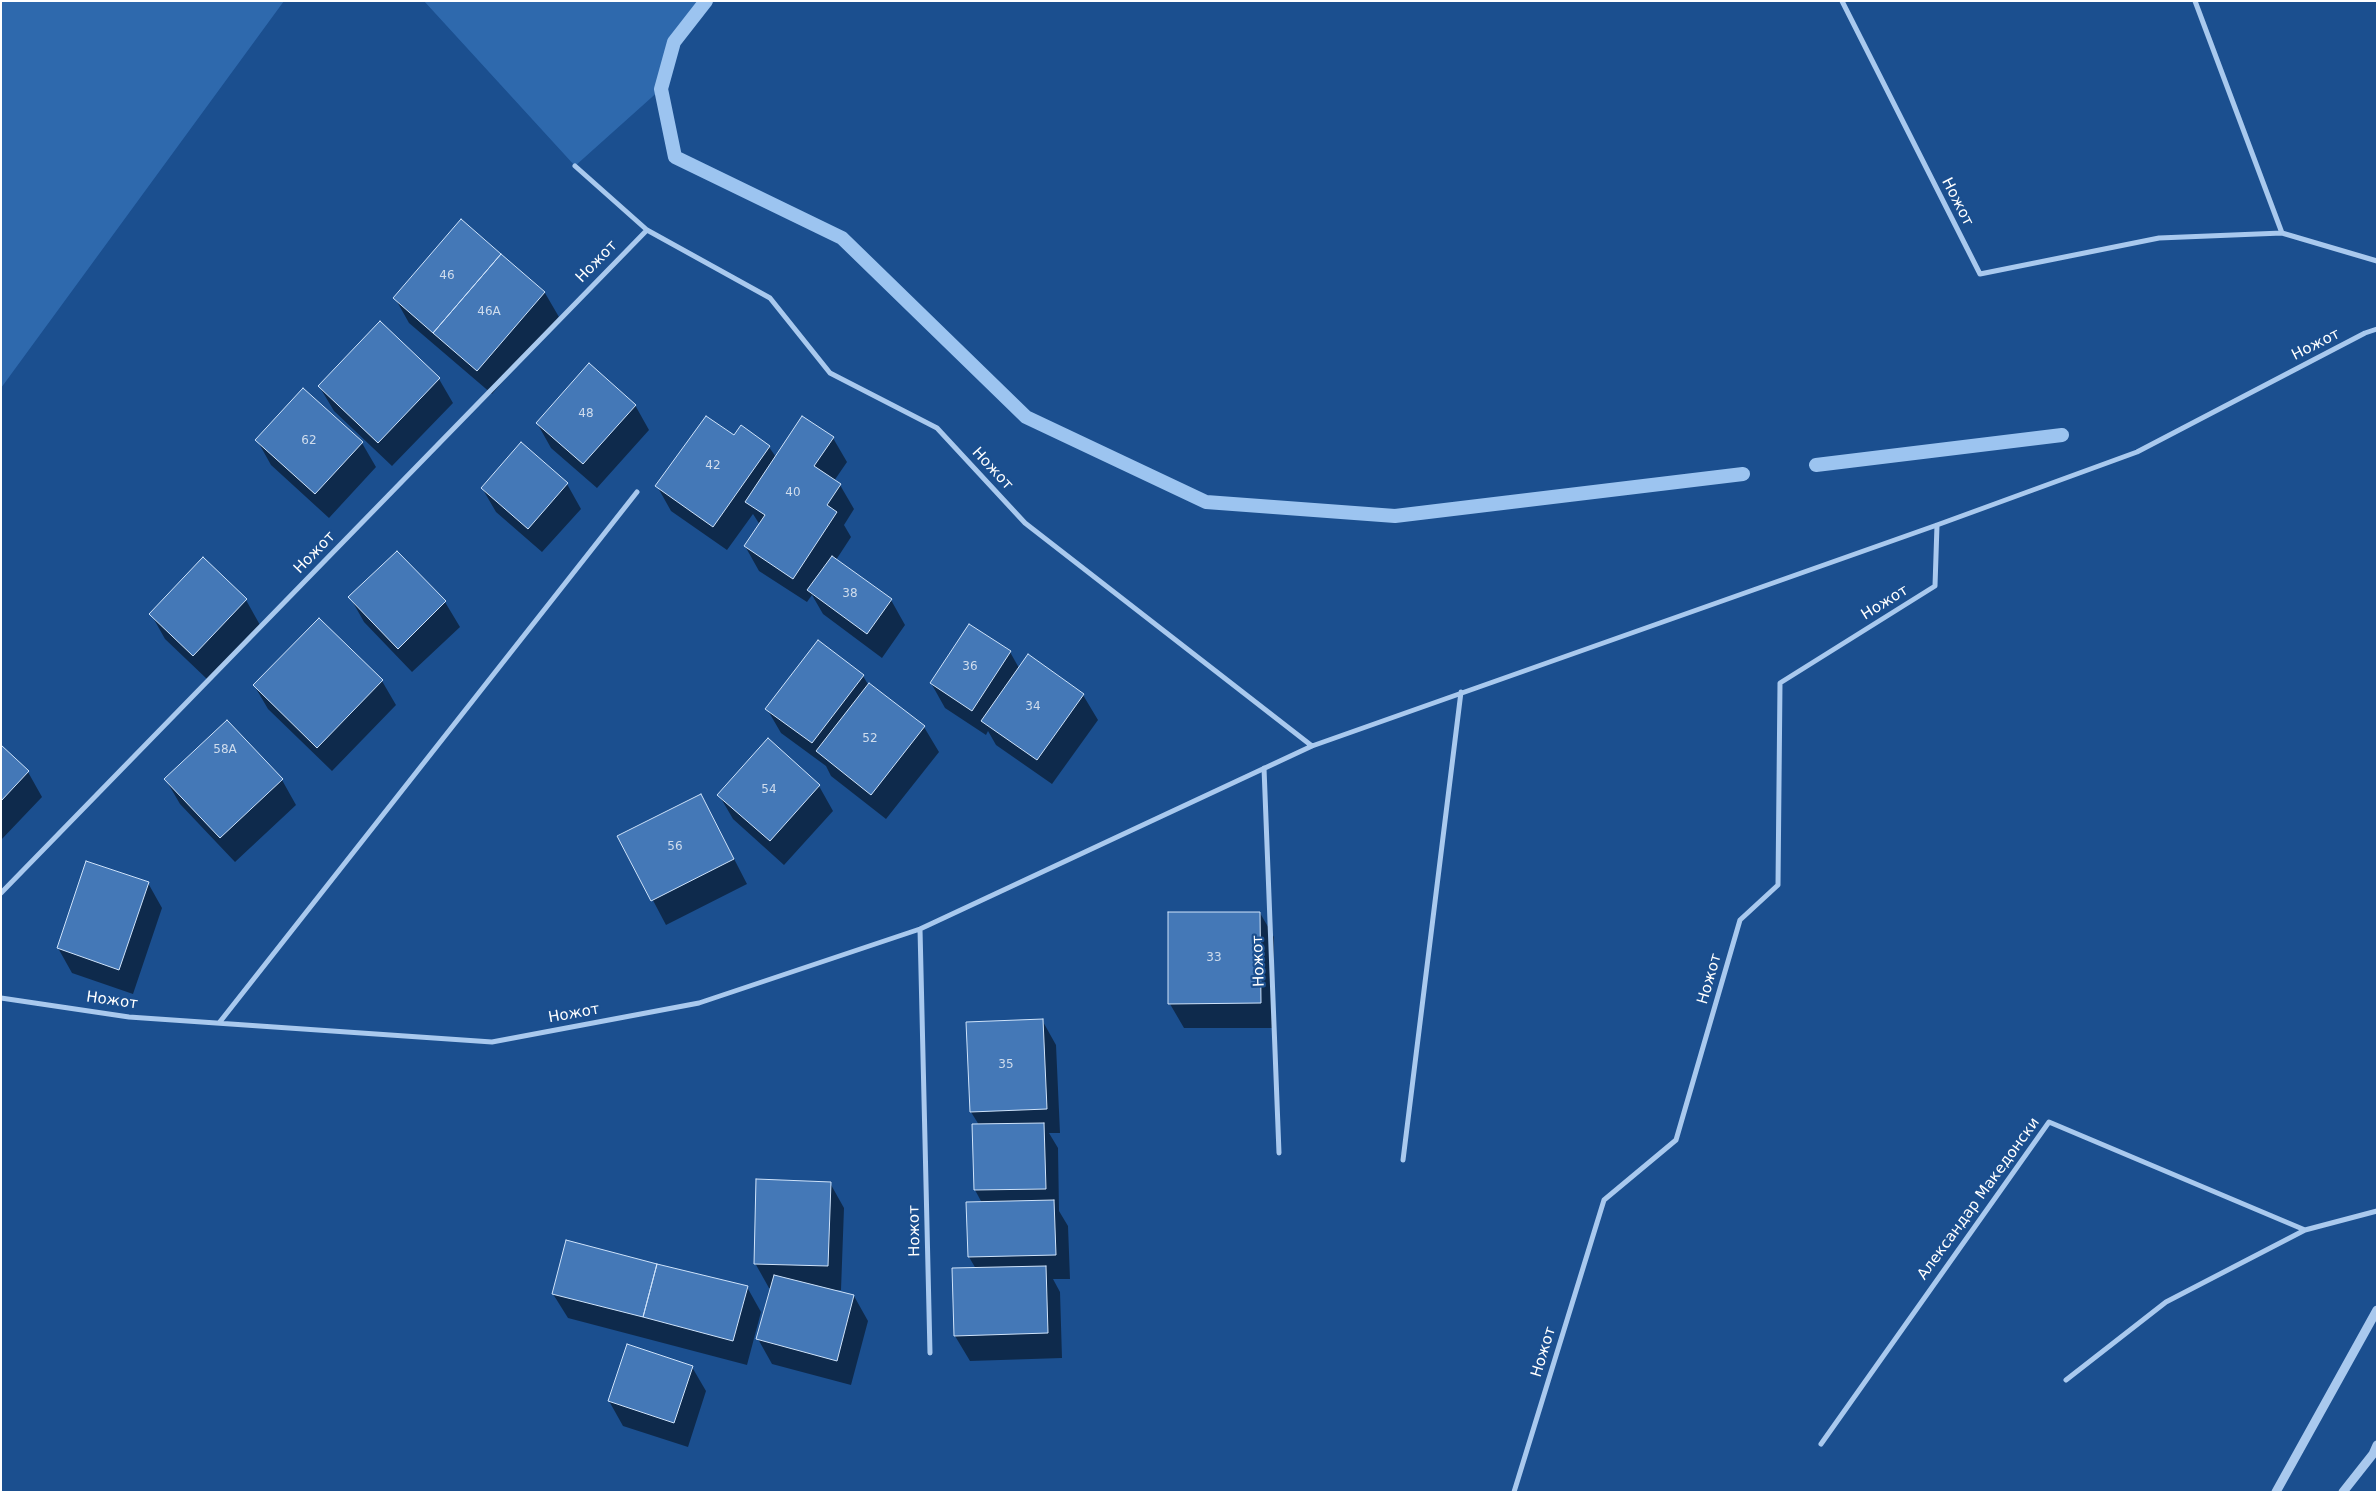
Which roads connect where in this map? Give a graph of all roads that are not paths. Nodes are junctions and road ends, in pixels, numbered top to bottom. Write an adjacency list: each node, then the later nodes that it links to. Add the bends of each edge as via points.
1 (1842, 1): 5 (street, Ножот, via 1980,274 2158,238)
2 (2196, 1): 5 (street)
3 (575, 166): 4 (street, Ножот)
4 (647, 230): 11 (street, Ножот, via 770,298 830,373 937,428 1025,523); 13 (street, Ножот)
5 (2282, 233): 6 (street, Ножот)
6 (2377, 261)
7 (2377, 329): 9 (street, Ножот, via 2137,452)
8 (637, 492): 16 (street)
9 (1936, 525): 10 (street, Ножот); 26 (street, Ножот, via 1935,586 1780,683 1778,885 1740,920 1676,1140 1604,1200)
10 (1461, 692): 11 (street, Ножот); 18 (street)
11 (1312, 746): 12 (street, Ножот)
12 (1264, 768): 14 (street, Ножот); 17 (street, Ножот)
13 (1, 893)
14 (920, 929): 16 (street, Ножот, via 699,1004 492,1042); 22 (street, Ножот)
15 (1, 998): 16 (street, Ножот, via 129,1017)
16 (219, 1023)
17 (1279, 1153)
18 (1403, 1160)
19 (2377, 1211): 20 (street)
20 (2305, 1230): 23 (street, via 2166,1302); 24 (street, Александар Македонски, via 2049,1122)
21 (2377, 1310): 27 (street)
22 (930, 1353)
23 (2066, 1380)
24 (1821, 1444)
25 (2375, 1452): 28 (street)
26 (1514, 1492)
27 (2276, 1492)
28 (2343, 1492)

